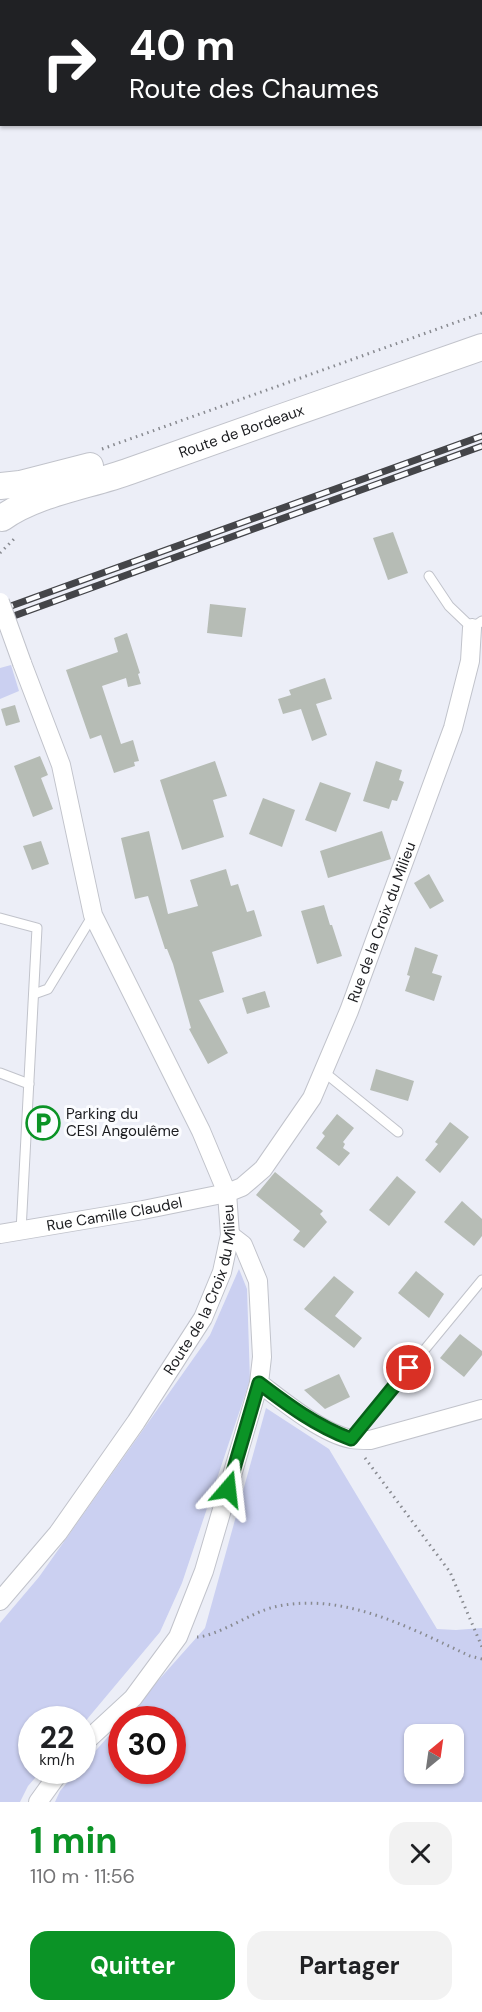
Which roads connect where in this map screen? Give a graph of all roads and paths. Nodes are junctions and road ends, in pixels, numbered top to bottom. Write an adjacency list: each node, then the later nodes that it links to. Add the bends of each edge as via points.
1 (482, 313): 4 (path)
2 (482, 328): 5 (main road, Route de Bordeaux, via 69,473)
3 (482, 347): 6 (main road, Route de Bordeaux, via 124,473)
4 (98, 451)
5 (0, 486)
6 (1, 512)
7 (429, 576): 9 (lane, via 449,606)
8 (0, 602): 10 (street, bridge, via 61,765)
9 (477, 624): 13 (street, Rue de la Croix du Milieu, via 453,728)
10 (93, 915): 12 (lane, via 48,989); 17 (street, Route de la Croix du Milieu, via 201,1131)
11 (0, 918): 12 (lane, via 37,928)
12 (33, 994): 15 (lane)
13 (324, 1072): 16 (lane); 17 (street, Rue de la Croix du Milieu, via 312,1098 263,1169 242,1187)
14 (0, 1073): 15 (lane)
15 (29, 1084): 18 (lane)
16 (398, 1132)
17 (226, 1193): 18 (street, Rue Camille Claudel); 20 (street, Route de la Croix du Milieu)
18 (21, 1231): 19 (street, Rue Camille Claudel)
19 (0, 1234)
20 (230, 1235): 22 (street, via 243,1245 258,1281 262,1357); 25 (street, Route de la Croix du Milieu, via 222,1272 203,1318 58,1533)
21 (482, 1280): 24 (lane)
22 (259, 1383): 24 (street, via 296,1411); 26 (street, via 204,1571)
23 (482, 1409): 24 (street, via 370,1440)
24 (351, 1439): 27 (path, via 450,1572)
25 (0, 1601)
26 (178, 1637): 28 (path, via 201,1637 273,1607 311,1603 362,1609); 29 (street, via 133,1698)
27 (482, 1647)
28 (482, 1659)
29 (96, 1732)
30 (51, 1784): 31 (street)
31 (38, 1802)

